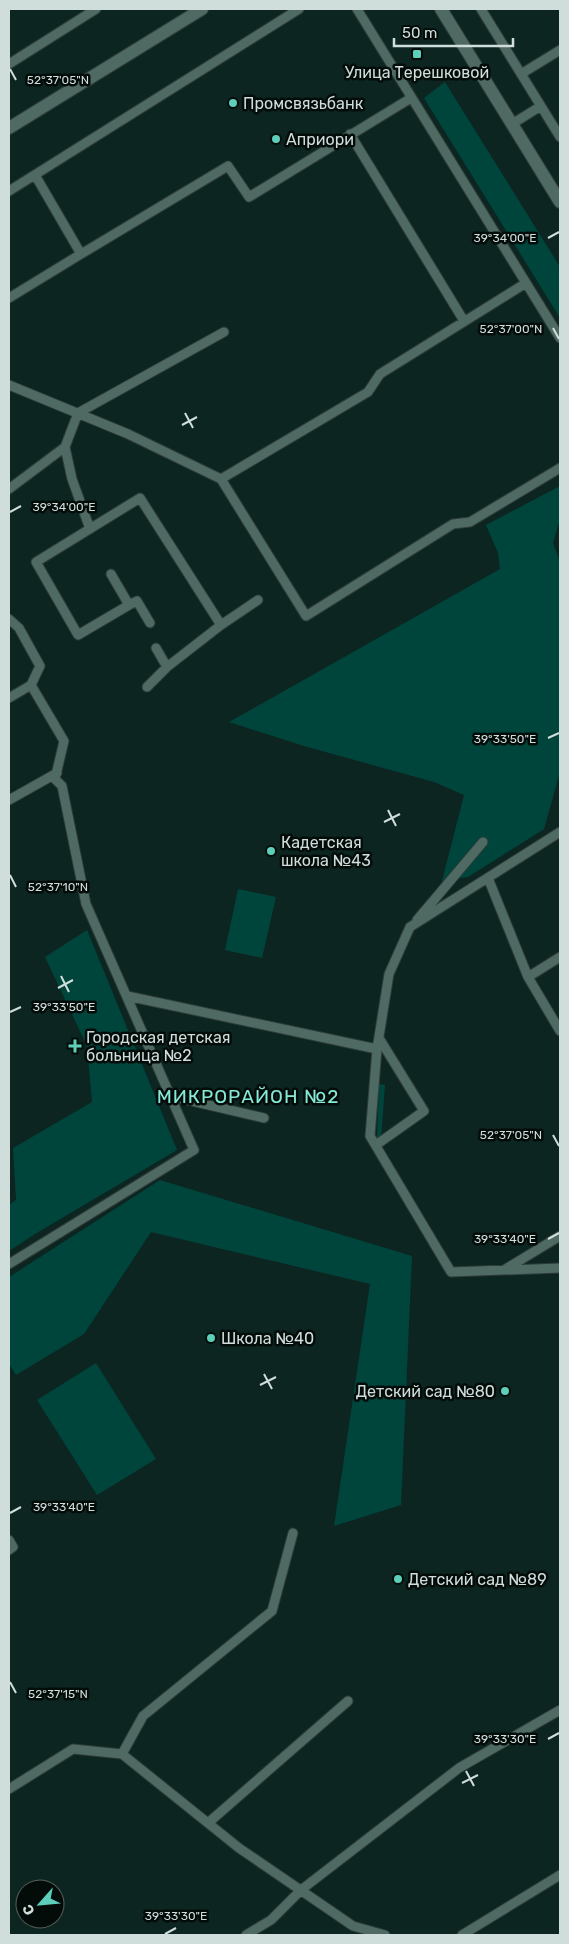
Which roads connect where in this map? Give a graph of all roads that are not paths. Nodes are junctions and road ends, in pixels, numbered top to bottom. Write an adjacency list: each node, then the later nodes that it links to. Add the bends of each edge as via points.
1 (96, 9): 8 (lane)
2 (202, 9): 14 (main road)
3 (300, 9): 17 (lane)
4 (357, 9): 10 (lane)
5 (441, 9): 13 (main road)
6 (481, 9): 9 (lane)
7 (560, 50): 9 (lane)
8 (9, 64)
9 (521, 74): 11 (lane)
10 (411, 98): 15 (lane); 21 (lane)
11 (541, 106): 12 (lane); 13 (lane)
12 (556, 121): 16 (lane)
13 (512, 124): 19 (main road)
14 (9, 128)
15 (350, 134): 20 (lane, via 249,197 228,166); 23 (lane)
16 (560, 137)
17 (35, 175): 18 (lane); 20 (lane)
18 (9, 191)
19 (560, 202)
20 (81, 254): 22 (lane)
21 (526, 283): 23 (lane); 25 (lane)
22 (9, 298)
23 (464, 321): 30 (lane, via 380,374 368,392)
24 (224, 332): 27 (lane)
25 (560, 338)
26 (9, 386): 27 (lane)
27 (78, 413): 28 (lane); 30 (lane)
28 (65, 447): 31 (lane); 32 (lane, via 72,480)
29 (560, 468): 30 (lane, via 470,522 453,524 306,616)
30 (221, 478)
31 (9, 489)
32 (90, 529): 35 (lane, via 36,562 78,635); 38 (lane, via 140,498)
33 (111, 574): 35 (lane)
34 (258, 600): 38 (lane)
35 (130, 606): 37 (lane, via 137,601)
36 (9, 619): 41 (lane, via 19,628 40,666)
37 (150, 623)
38 (221, 625): 40 (lane)
39 (156, 648): 40 (lane)
40 (167, 667): 42 (lane)
41 (31, 685): 43 (lane); 44 (lane, via 64,741)
42 (147, 687)
43 (9, 698)
44 (57, 773): 45 (lane); 52 (lane, via 55,779 62,786 86,904)
45 (9, 800)
46 (560, 832): 48 (lane)
47 (483, 842): 49 (lane)
48 (488, 878): 49 (lane); 51 (lane)
49 (410, 927): 54 (lane, via 389,974)
50 (560, 957): 51 (lane)
51 (528, 977): 53 (lane)
52 (127, 996): 55 (lane); 56 (lane)
53 (560, 1031)
54 (379, 1038): 55 (lane); 58 (lane, via 424,1111)
55 (377, 1049): 58 (lane, via 370,1136)
56 (170, 1096): 57 (lane); 60 (lane, via 194,1150)
57 (264, 1118)
58 (376, 1145): 62 (lane, via 452,1272)
59 (560, 1236): 62 (lane)
60 (9, 1264)
61 (560, 1268): 62 (lane)
62 (504, 1270)
63 (293, 1534): 68 (lane, via 272,1611 143,1716)
64 (9, 1540): 65 (lane, via 13,1547)
65 (9, 1550)
66 (348, 1701): 70 (lane)
67 (560, 1710): 72 (lane, via 459,1768)
68 (122, 1754): 69 (lane, via 73,1749); 70 (lane)
69 (9, 1789)
70 (208, 1823): 72 (lane)
71 (560, 1875): 75 (lane)
72 (301, 1890): 73 (lane, via 271,1920); 74 (lane, via 353,1926)
73 (246, 1935)
74 (385, 1935)
75 (462, 1935)

